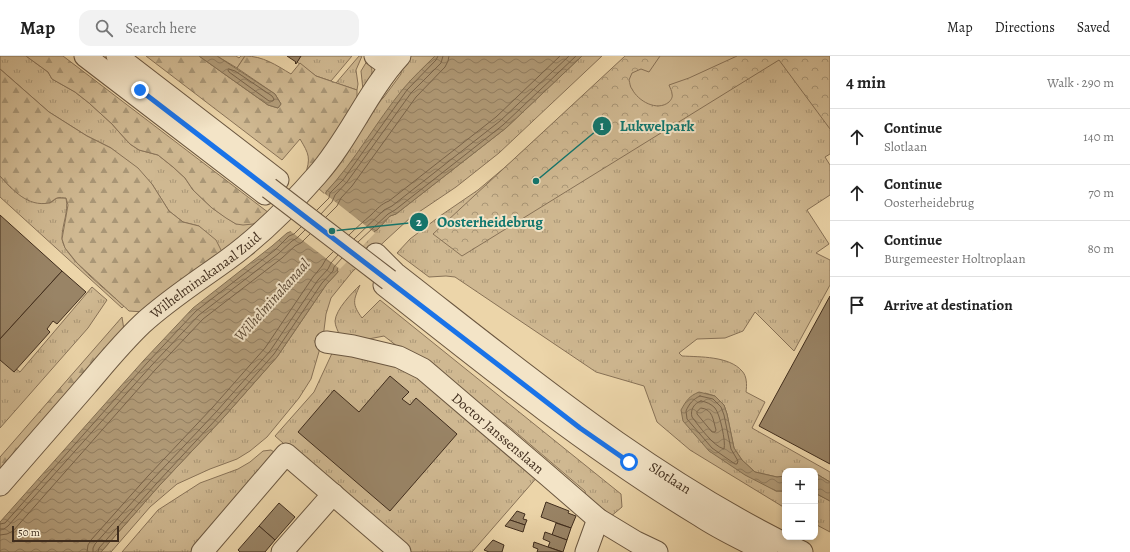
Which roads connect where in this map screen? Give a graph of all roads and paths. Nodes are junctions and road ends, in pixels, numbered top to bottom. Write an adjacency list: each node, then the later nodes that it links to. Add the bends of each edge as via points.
1 (85, 56): 5 (street)
2 (96, 56): 5 (street)
3 (117, 56): 5 (street)
4 (388, 60): 8 (street, Wilhelminakanaal Zuid, via 346,135 318,175 256,238 142,324)
5 (270, 187): 6 (street); 6 (street, via 376,254)
6 (392, 277): 11 (street, Slotlaan, via 675,473); 18 (street, Slotlaan, via 538,405 592,445 701,517); 19 (street, Slotlaan, via 580,428 698,505); 20 (street, Slotlaan, via 591,424 674,480 740,520)
7 (326, 342): 10 (street, Doctor Janssenslaan, via 399,357 422,370)
8 (0, 485)
9 (332, 494): 13 (street, via 286,454); 14 (street); 15 (street)
10 (598, 519): 16 (street); 17 (street, Doctor Janssenslaan)
11 (782, 533)
12 (795, 540): 21 (street)
13 (202, 552)
14 (282, 552)
15 (400, 552)
16 (586, 552)
17 (657, 552)
18 (767, 552)
19 (783, 552)
20 (802, 552)
21 (818, 552)

